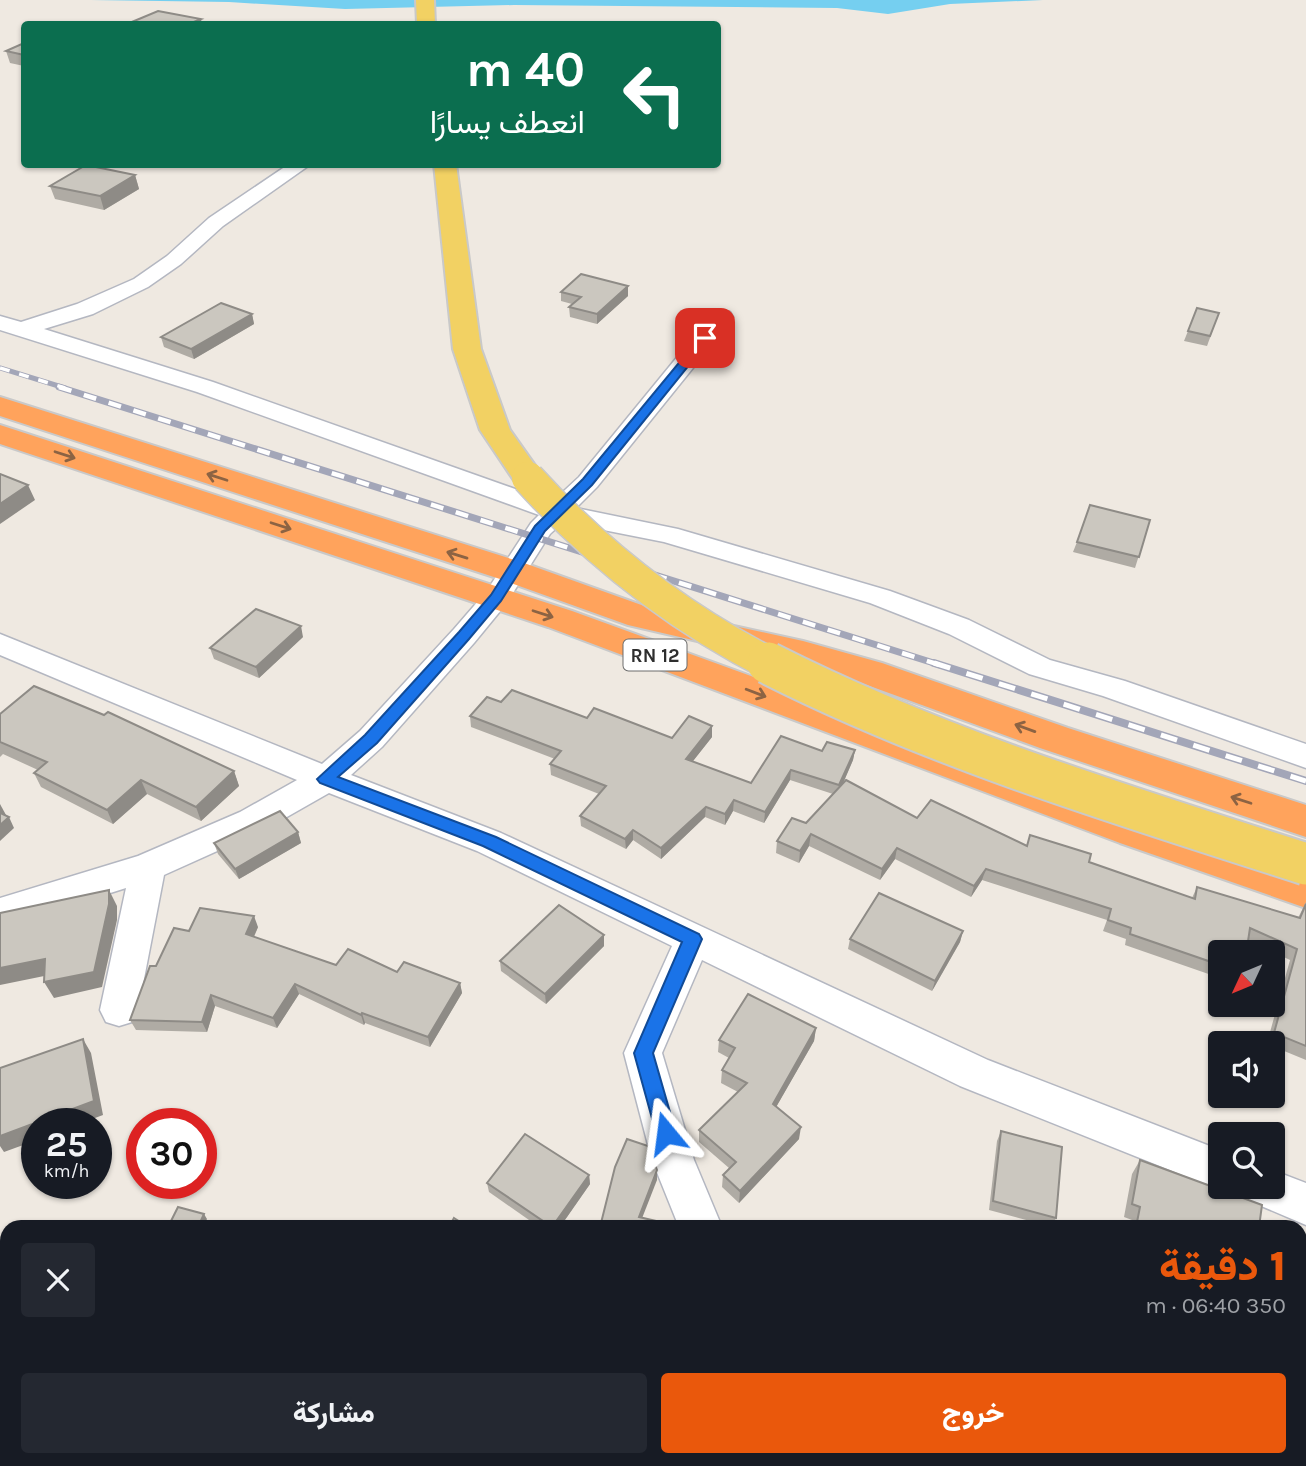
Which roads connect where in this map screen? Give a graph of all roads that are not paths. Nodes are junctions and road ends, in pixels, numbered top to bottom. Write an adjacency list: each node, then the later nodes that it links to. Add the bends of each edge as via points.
1 (425, 0): 2 (main road)
2 (426, 21)
3 (296, 168): 6 (street, via 216,222 141,283 85,309)
4 (445, 168): 15 (main road, bridge, via 467,349 495,430 528,478 564,518 636,580 757,658 918,732)
5 (722, 317): 9 (street, via 588,482)
6 (10, 326): 9 (street, via 205,387)
7 (0, 405): 10 (highway, RN 12, one-way to 7)
8 (0, 433): 10 (highway, RN 12, one-way to 10)
9 (555, 512): 10 (street); 12 (street, via 668,535 880,597 959,627 1040,667 1114,688)
10 (504, 585): 13 (street, via 371,739); 14 (highway, RN 12, one-way to 10, via 869,672); 17 (highway, RN 12, one-way to 17, via 560,619)
11 (0, 644): 13 (street)
12 (1306, 756)
13 (326, 779): 16 (street, via 252,821); 19 (street, via 489,842)
14 (1306, 821)
15 (1306, 864)
16 (148, 867): 18 (street); 20 (street)
17 (1306, 891)
18 (0, 913)
19 (693, 939): 21 (street, via 974,1073); 24 (street, via 643,1053 673,1160)
20 (118, 1010)
21 (1208, 1165)
22 (1285, 1195): 23 (street)
23 (1306, 1204)
24 (698, 1220)

